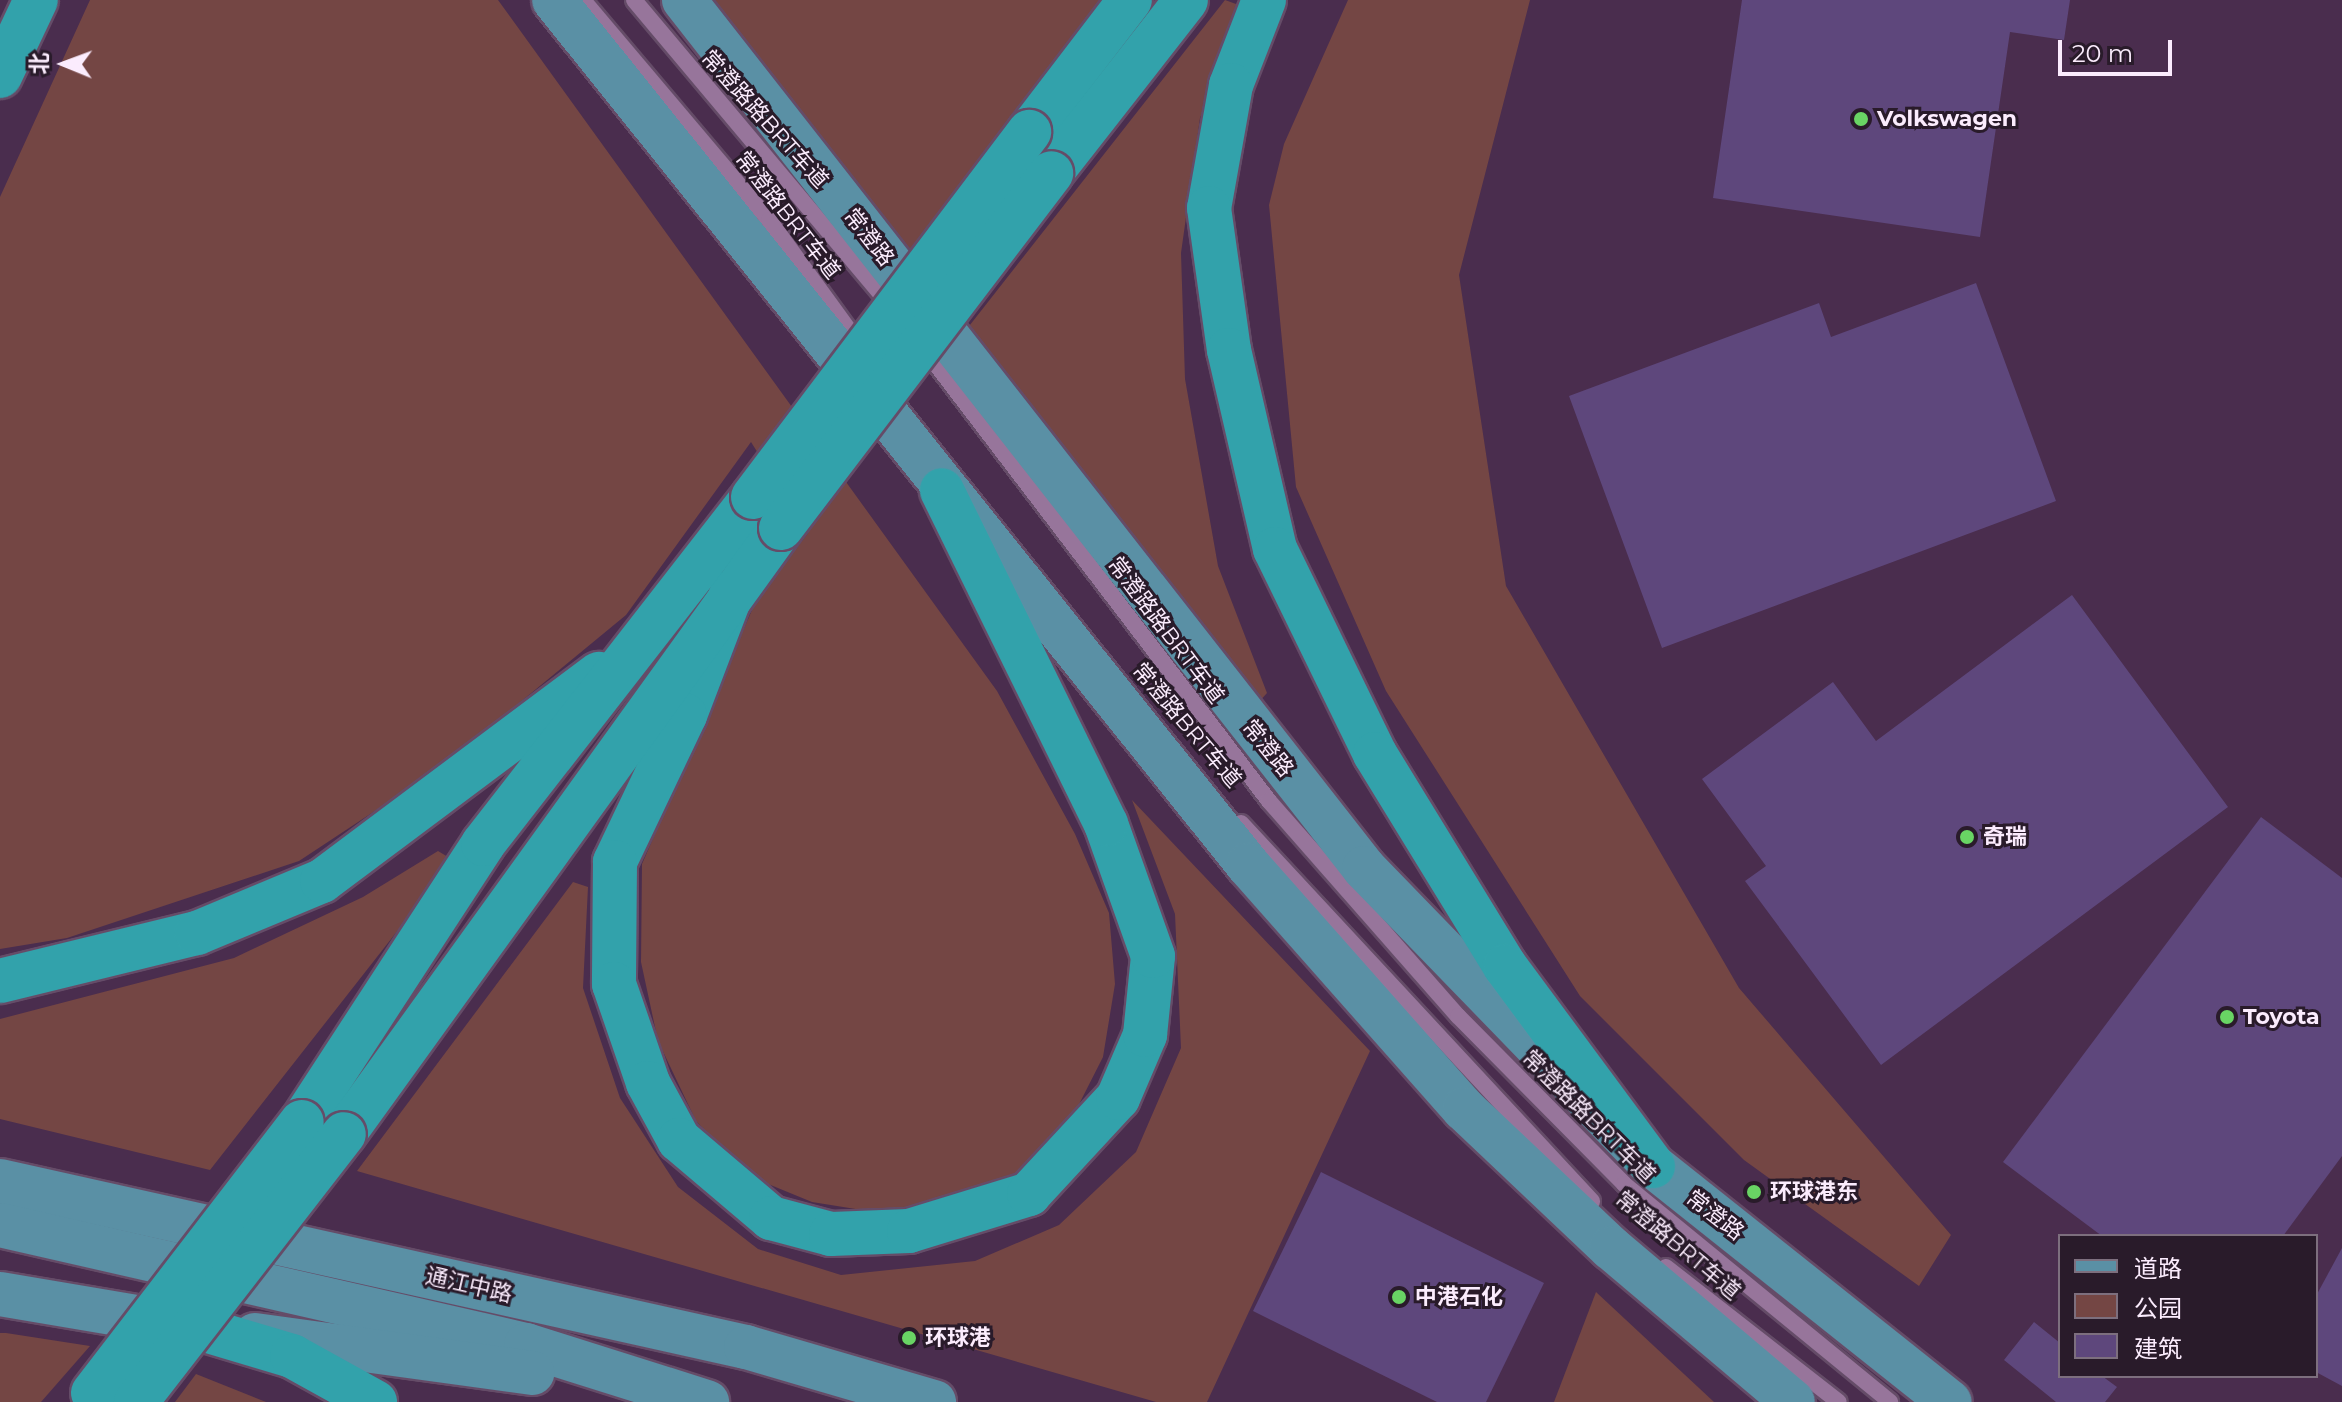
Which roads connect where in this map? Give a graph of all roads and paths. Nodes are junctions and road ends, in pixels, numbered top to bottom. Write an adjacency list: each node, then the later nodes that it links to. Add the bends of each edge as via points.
1 (7, 0): 10 (highway)
2 (36, 0): 11 (highway)
3 (554, 0): 12 (main road)
4 (583, 0): 29 (lane, 常澄路BRT车道, via 769,220 983,513 1216,796 1398,997 1646,1250)
5 (634, 0): 30 (lane, 常澄路路BRT车道, via 716,103 818,211 1269,801 1458,1016 1624,1184)
6 (684, 0): 17 (main road, 常澄路, via 1364,868)
7 (1130, 0): 13 (highway, bridge, via 1029,132)
8 (1186, 0): 13 (highway, bridge, via 1051,173)
9 (1264, 0): 17 (highway, via 1231,85 1209,208 1229,350 1275,549 1375,754 1481,926)
10 (0, 15)
11 (0, 76)
12 (942, 490): 14 (highway, via 1106,824 1153,956 1145,1035 1118,1098 1029,1194 909,1231 831,1234 771,1218 679,1140 648,1083 614,984 615,862); 28 (main road, via 1248,865 1464,1109 1611,1248)
13 (767, 512): 14 (highway); 15 (highway)
14 (732, 592): 23 (highway, bridge, via 344,1134)
15 (646, 640): 16 (highway, via 322,881 197,933); 22 (highway, bridge, via 483,844 302,1122)
16 (0, 981)
17 (1653, 1166): 31 (main road, 常澄路)
18 (0, 1181): 27 (main road, 通江中路, via 746,1347)
19 (0, 1225): 26 (main road, 通江中路, via 526,1345)
20 (1, 1295): 21 (main road)
21 (188, 1325): 24 (highway, via 292,1356); 25 (main road, via 500,1368)
22 (90, 1397)
23 (136, 1402)
24 (375, 1402)
25 (683, 1402)
26 (707, 1402)
27 (934, 1402)
28 (1793, 1402)
29 (1839, 1402)
30 (1890, 1402)
31 (1950, 1402)

